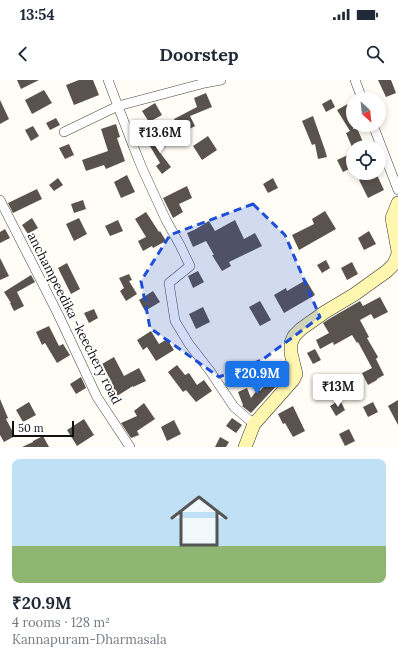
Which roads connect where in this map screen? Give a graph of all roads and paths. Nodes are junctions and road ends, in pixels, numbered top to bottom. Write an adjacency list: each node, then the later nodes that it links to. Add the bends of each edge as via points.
1 (108, 80): 5 (street)
2 (221, 80): 5 (street)
3 (355, 80): 4 (street)
4 (359, 92)
5 (118, 106): 6 (street); 12 (street, via 145,175 190,266 169,284 175,321 234,407)
6 (64, 132)
7 (375, 132): 8 (street)
8 (398, 190)
9 (0, 200): 13 (street, anchampeedika -keechery road, via 97,397)
10 (398, 203): 11 (main road, via 392,218)
11 (398, 253): 12 (main road, via 394,264 387,271 324,312 294,336 291,353 296,374)
12 (254, 424): 14 (main road)
13 (130, 447)
14 (246, 447)

